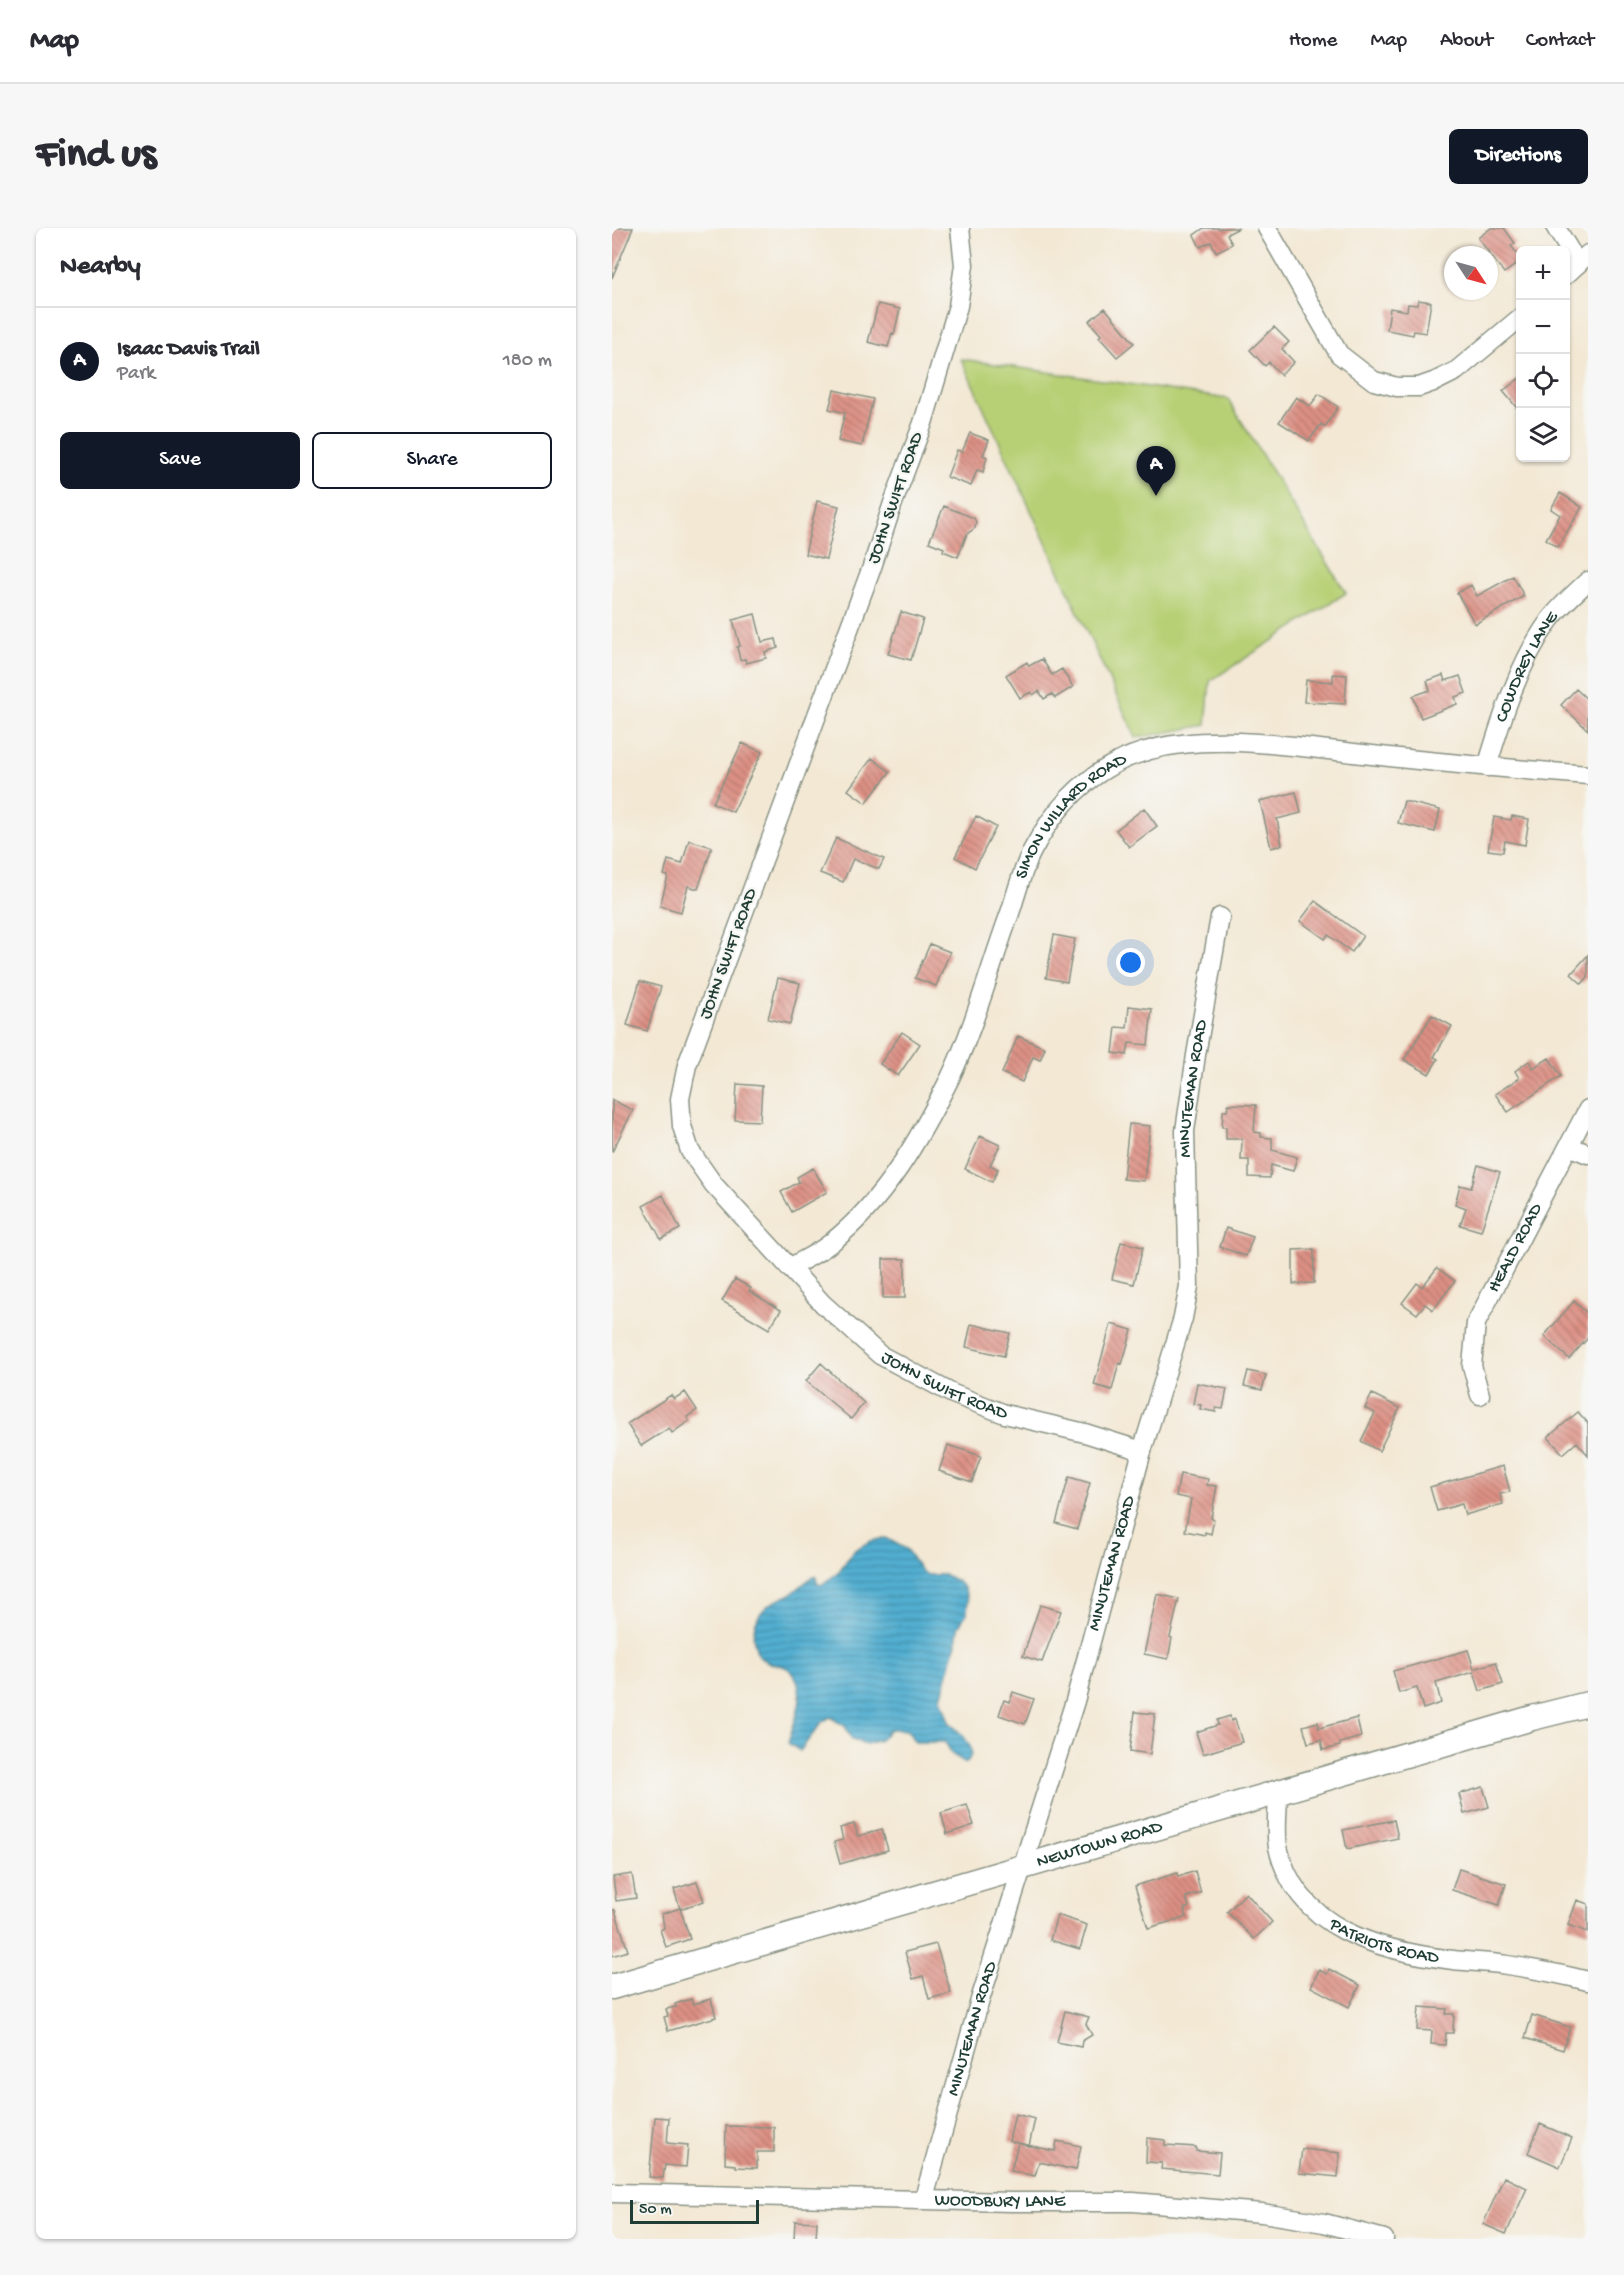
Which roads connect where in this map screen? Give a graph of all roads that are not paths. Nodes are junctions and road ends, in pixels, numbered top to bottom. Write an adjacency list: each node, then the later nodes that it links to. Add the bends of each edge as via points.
1 (960, 228): 13 (street, JOHN SWIFT ROAD, via 964,265 944,358 872,567 687,1065 680,1099 682,1126 690,1151 714,1185)
2 (1267, 228): 5 (street, via 1339,354 1374,381 1419,387 1436,381 1456,371)
3 (1556, 228): 4 (street)
4 (1577, 264)
5 (1516, 320)
6 (1588, 581): 7 (street, COWDREY LANE, via 1550,620 1534,645 1513,691)
7 (1487, 767): 8 (street, SIMON WILLARD ROAD); 13 (street, SIMON WILLARD ROAD, via 1220,742 1159,748 1108,766 1060,807 1031,853 951,1076 901,1166 871,1205 831,1244)
8 (1588, 776)
9 (1220, 917): 15 (street, MINUTEMAN ROAD, via 1185,1131 1189,1286)
10 (1588, 1109): 11 (street, HEALD ROAD)
11 (1569, 1146): 12 (street); 14 (street, HEALD ROAD, via 1476,1323 1472,1366)
12 (1588, 1154)
13 (789, 1268): 15 (street, JOHN SWIFT ROAD, via 880,1355 953,1394 1005,1414)
14 (1480, 1395)
15 (1142, 1451): 18 (street, MINUTEMAN ROAD, via 1075,1701)
16 (1588, 1704): 17 (street, NEWTOWN ROAD)
17 (1278, 1792): 18 (street, NEWTOWN ROAD); 19 (street, PATRIOTS ROAD, via 1278,1846 1293,1886 1314,1911 1335,1926 1376,1944)
18 (1021, 1867): 20 (street, NEWTOWN ROAD); 22 (street, MINUTEMAN ROAD)
19 (1588, 1981)
20 (612, 1986)
21 (612, 2193): 22 (street, WOODBURY LANE)
22 (924, 2198): 23 (street, WOODBURY LANE, via 1133,2202 1214,2208 1324,2223)
23 (1384, 2239)

